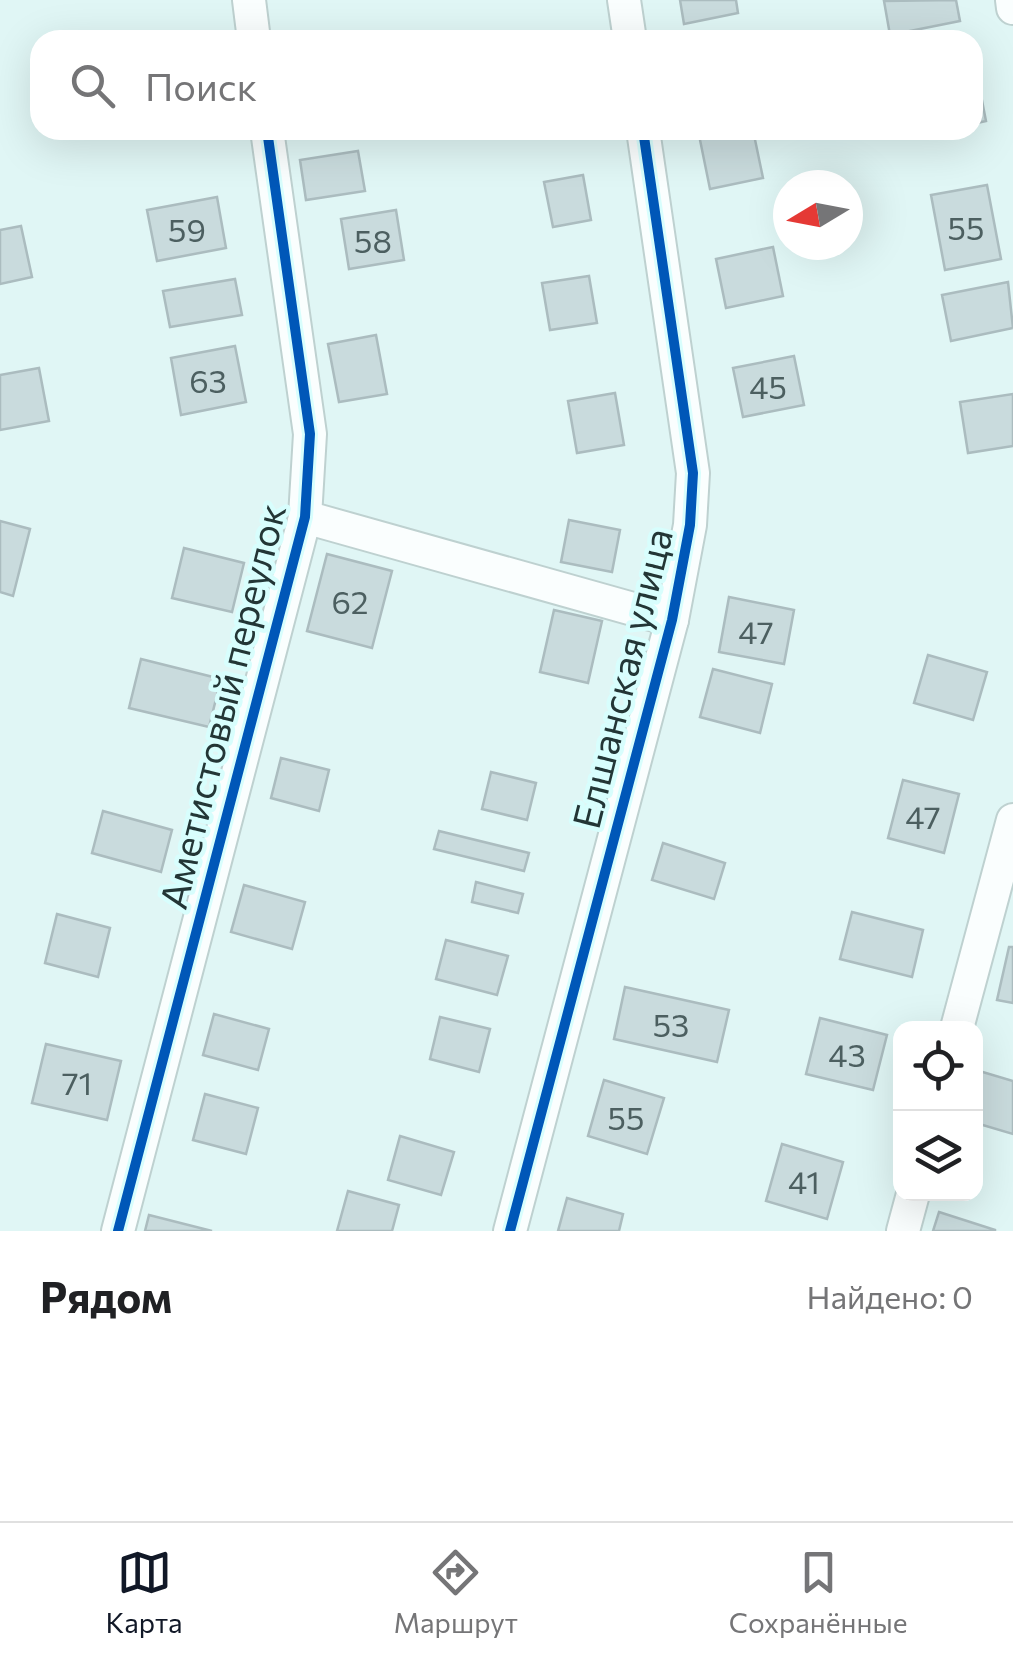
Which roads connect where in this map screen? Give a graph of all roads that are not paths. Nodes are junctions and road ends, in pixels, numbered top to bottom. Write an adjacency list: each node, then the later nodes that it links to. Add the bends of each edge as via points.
1 (248, 0): 5 (street)
2 (624, 0): 6 (street)
3 (1012, 0): 4 (street)
4 (1013, 8)
5 (252, 30)
6 (628, 30)
7 (268, 140): 9 (street, Аметистовый переулок, via 310,434)
8 (643, 140): 10 (street, Елшанская улица, via 693,473)
9 (305, 517): 10 (street); 14 (street, Аметистовый переулок)
10 (672, 620): 15 (street, Елшанская улица)
11 (1013, 820): 12 (street)
12 (959, 1021)
13 (911, 1201): 16 (street)
14 (118, 1231)
15 (510, 1231)
16 (903, 1231)

